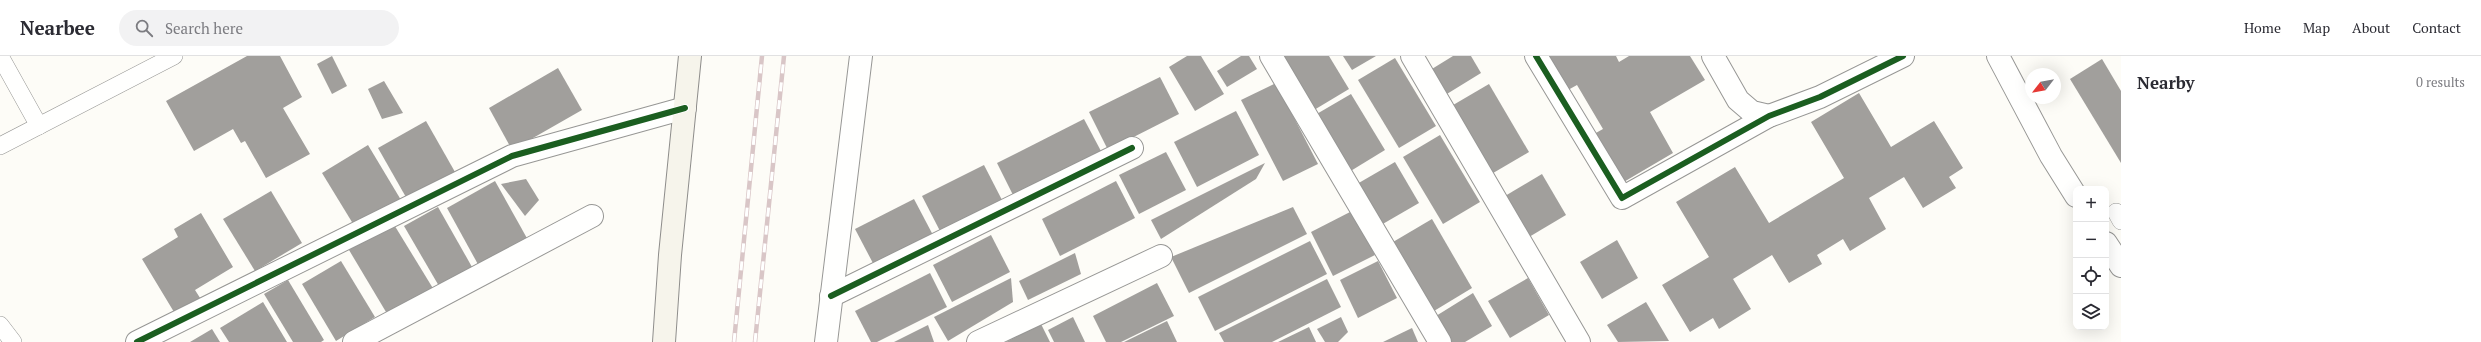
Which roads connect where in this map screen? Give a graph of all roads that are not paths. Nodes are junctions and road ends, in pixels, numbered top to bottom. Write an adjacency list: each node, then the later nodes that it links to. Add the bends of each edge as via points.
1 (0, 56): 13 (lane)
2 (174, 56): 13 (lane)
3 (690, 56): 11 (street)
4 (861, 56): 21 (street)
5 (1271, 56): 29 (street)
6 (1412, 56): 30 (street)
7 (1536, 56): 12 (street, via 1622,198)
8 (1713, 56): 12 (street, via 1738,100 1752,112)
9 (1903, 56): 12 (street, via 1820,96)
10 (1998, 56): 16 (street, via 2050,156)
11 (685, 108): 24 (street, via 512,156); 26 (street)
12 (1769, 116)
13 (39, 126): 14 (lane)
14 (0, 146)
15 (1132, 148): 21 (street)
16 (2073, 191)
17 (592, 216): 25 (street)
18 (2109, 248): 20 (street)
19 (1161, 256): 28 (street)
20 (2121, 266)
21 (831, 296): 27 (street)
22 (0, 325): 23 (lane)
23 (12, 342)
24 (137, 342)
25 (354, 342)
26 (664, 342)
27 (826, 342)
28 (978, 342)
29 (1440, 342)
30 (1579, 342)

